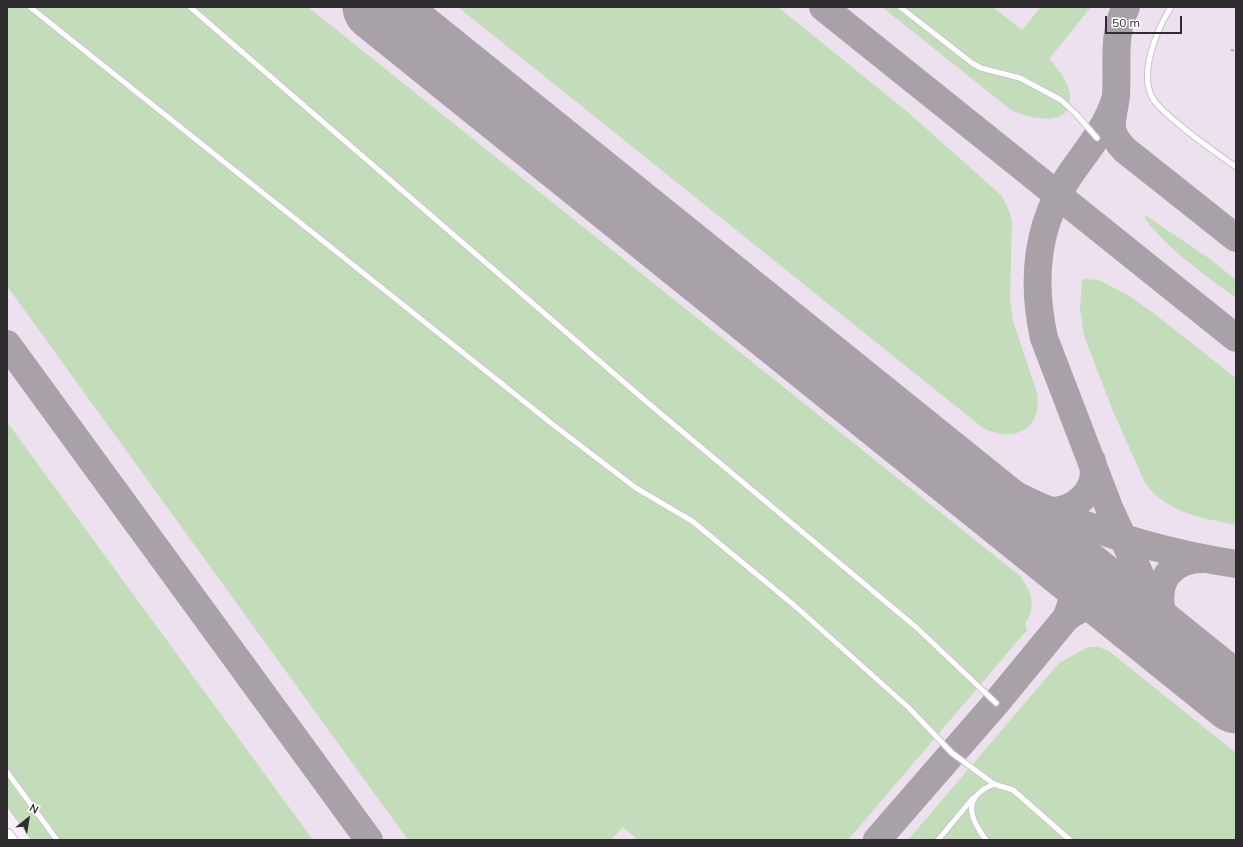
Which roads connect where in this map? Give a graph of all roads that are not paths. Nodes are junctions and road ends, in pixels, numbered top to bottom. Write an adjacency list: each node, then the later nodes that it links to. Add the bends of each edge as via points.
1 (30, 7): 9 (lane, via 556,427 636,488 692,521 801,611 909,708 952,753)
2 (190, 7): 7 (lane, via 648,403 917,628)
3 (900, 7): 5 (lane, via 972,63 981,68 1020,78 1060,100)
4 (1171, 7): 6 (lane, via 1161,24 1149,58 1152,97 1163,110)
5 (1097, 138)
6 (1236, 167)
7 (996, 702)
8 (7, 772): 13 (lane)
9 (994, 784): 10 (lane, via 978,792); 16 (lane, via 1013,790)
10 (974, 797): 14 (lane); 15 (lane, via 973,818)
11 (7, 836): 12 (main road)
12 (10, 840)
13 (57, 840)
14 (938, 840)
15 (986, 840)
16 (1070, 840)

